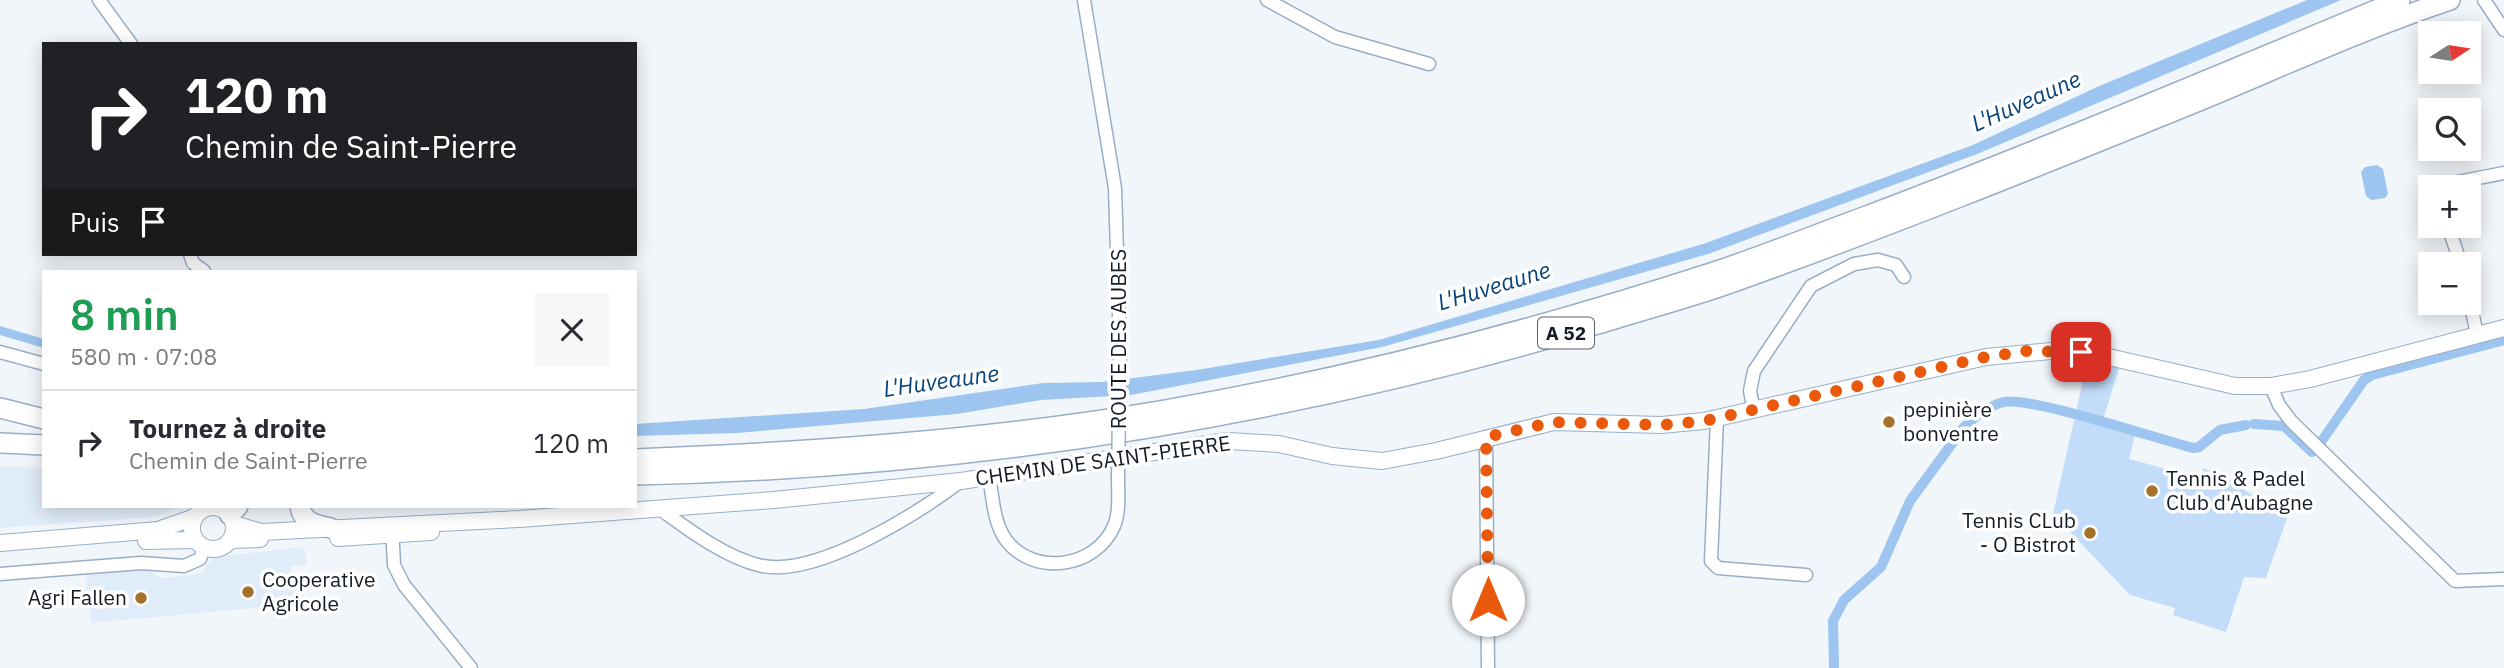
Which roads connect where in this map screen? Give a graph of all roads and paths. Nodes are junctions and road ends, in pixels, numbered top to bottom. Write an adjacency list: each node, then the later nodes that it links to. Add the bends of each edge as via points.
1 (99, 0): 8 (street)
2 (1084, 0): 32 (street, ROUTE DES AUBES, bridge, via 1115,188 1120,348 1115,523 1101,547 1079,560 1050,563 1028,558 1006,540 996,519)
3 (1267, 0): 9 (street, via 1335,37)
4 (2400, 0): 30 (highway, A 52, via 1929,192 1716,272 1505,335 1336,377 1024,431 858,447)
5 (2450, 0): 31 (highway, A 52, via 1962,198 1720,287 1511,350 1165,427 1025,448 861,464)
6 (2484, 0): 7 (street)
7 (2504, 30)
8 (130, 42)
9 (1429, 64)
10 (2504, 173): 11 (street)
11 (2481, 177)
12 (190, 256): 13 (street)
13 (202, 270)
14 (1904, 277): 22 (street, via 1896,265 1878,260 1854,264 1811,286 1754,371 1750,391)
15 (2473, 315): 17 (street)
16 (2504, 328): 17 (main road, CHEMIN DE SAINT-PIERRE)
17 (2477, 335): 20 (main road, CHEMIN DE SAINT-PIERRE)
18 (0, 352): 19 (street)
19 (42, 363)
20 (2271, 386): 22 (main road, CHEMIN DE SAINT-PIERRE, via 2235,386 2101,355 2026,351); 48 (street, via 2291,421 2455,581)
21 (0, 408): 23 (highway)
22 (1754, 411): 24 (main road, CHEMIN DE SAINT-PIERRE)
23 (42, 418)
24 (1717, 419): 25 (main road, CHEMIN DE SAINT-PIERRE, via 1661,425 1554,422); 47 (street, via 1711,561 1718,568)
25 (1486, 437): 32 (main road, CHEMIN DE SAINT-PIERRE, via 1382,461 1279,444 1228,441); 50 (street)
26 (0, 443): 27 (highway)
27 (42, 446)
28 (0, 456): 29 (highway)
29 (42, 459)
30 (637, 459)
31 (637, 475)
32 (989, 477): 33 (main road, CHEMIN DE SAINT-PIERRE)
33 (961, 481): 37 (main road, CHEMIN DE SAINT-PIERRE); 37 (street, via 926,507 793,568 757,565 731,554)
34 (210, 508): 39 (main road)
35 (215, 508): 38 (main road)
36 (300, 508): 40 (highway, via 310,522)
37 (660, 509): 41 (main road, CHEMIN DE SAINT-PIERRE)
38 (234, 515): 40 (main road, CHEMIN DE SAINT-PIERRE, via 261,532); 42 (main road)
39 (195, 517): 43 (main road, via 158,530); 44 (main road, via 192,528)
40 (331, 528): 41 (main road, CHEMIN DE SAINT-PIERRE)
41 (392, 531): 42 (main road, CHEMIN DE SAINT-PIERRE); 49 (street, via 394,565 404,585)
42 (231, 540): 44 (main road, via 222,548)
43 (0, 543)
44 (200, 544): 45 (main road); 46 (street, via 200,559 184,566 129,564)
45 (0, 552)
46 (0, 574)
47 (1806, 575)
48 (2504, 579)
49 (471, 668)
50 (1488, 668)

